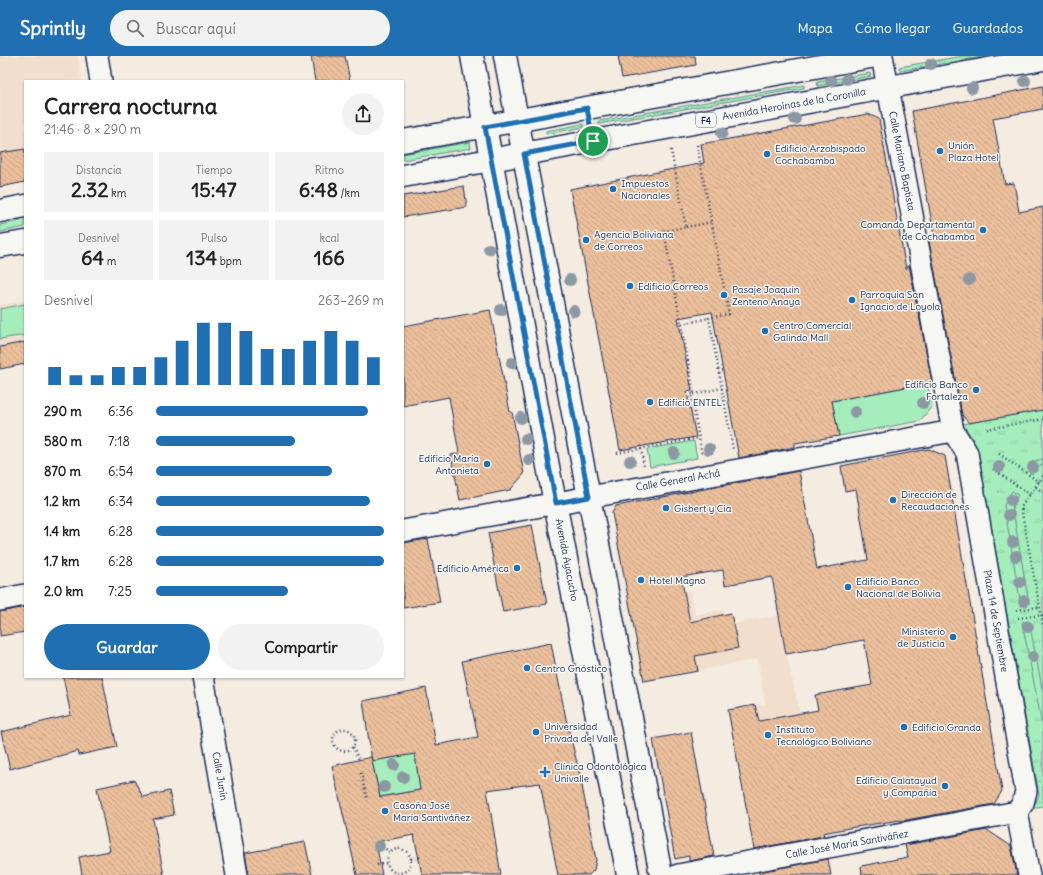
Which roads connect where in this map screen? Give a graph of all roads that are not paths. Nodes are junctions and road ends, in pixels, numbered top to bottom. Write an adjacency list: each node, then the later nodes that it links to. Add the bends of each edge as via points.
1 (97, 56): 8 (street)
2 (472, 56): 13 (main road, Avenida Ayacucho)
3 (505, 56): 12 (main road)
4 (876, 56): 7 (main road)
5 (882, 56): 9 (street, Calle Mariano Baptista)
6 (1042, 58): 9 (main road, Avenida Heroínas de la Coronilla / F4)
7 (808, 68): 10 (main road); 11 (main road)
8 (101, 80)
9 (887, 87): 10 (main road, Avenida Heroínas de la Coronilla / F4); 23 (street, Calle Mariano Baptista)
10 (813, 101): 15 (main road, Avenida Heroínas de la Coronilla / F4)
11 (587, 108): 12 (main road); 15 (main road)
12 (518, 121): 13 (main road); 16 (main road)
13 (485, 127): 14 (main road); 17 (main road, Avenida Ayacucho)
14 (404, 141)
15 (593, 141): 16 (main road, Avenida Heroínas de la Coronilla / F4)
16 (524, 154): 17 (main road, Avenida Heroínas de la Coronilla / F4); 24 (main road)
17 (491, 159): 18 (main road, Avenida Heroínas de la Coronilla / F4); 25 (main road, Avenida Ayacucho)
18 (404, 176)
19 (24, 206): 20 (main road)
20 (0, 211)
21 (24, 242): 22 (main road)
22 (0, 246)
23 (953, 431): 24 (street, Calle General Achá); 30 (street, Plaza 14 de Septiembre, via 966,453 1026,791)
24 (589, 497): 25 (street, Calle General Achá); 33 (main road)
25 (556, 503): 26 (street, Calle General Achá); 32 (main road, Avenida Ayacucho)
26 (404, 531)
27 (24, 595): 28 (street)
28 (0, 600)
29 (203, 678): 31 (street, Calle Junín)
30 (1017, 812): 34 (street, Calle José María Santiváñez); 35 (street)
31 (237, 875)
32 (628, 875)
33 (661, 875)
34 (678, 875)
35 (1029, 875)

